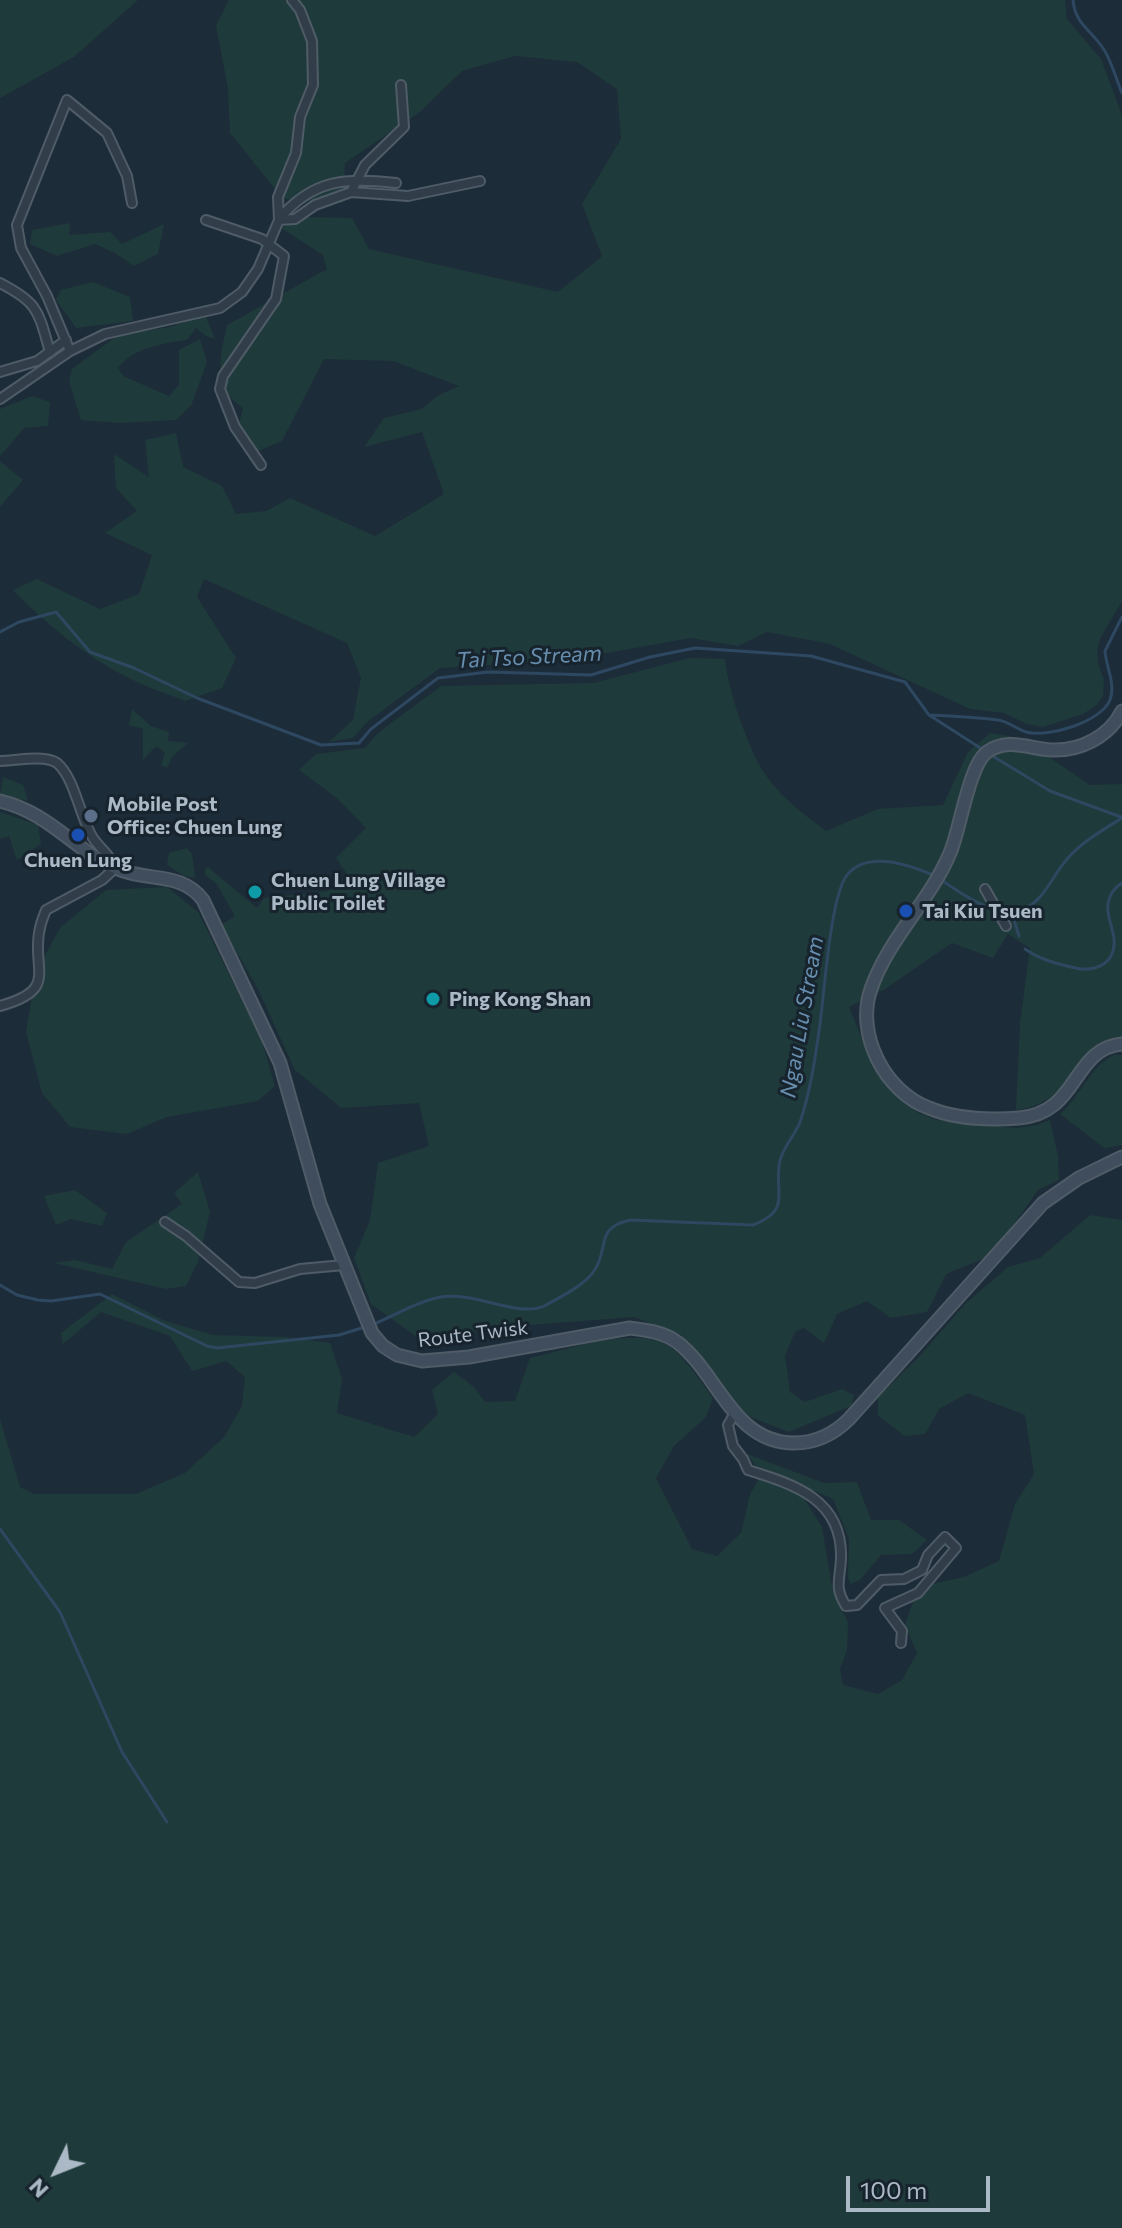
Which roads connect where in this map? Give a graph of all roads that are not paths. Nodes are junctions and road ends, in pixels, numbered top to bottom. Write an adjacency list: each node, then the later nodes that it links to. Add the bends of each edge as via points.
1 (292, 0): 9 (street, via 312,41 313,85 300,117 296,153 278,197)
2 (401, 85): 3 (street, via 404,127 365,165)
3 (358, 179): 5 (street); 6 (street); 9 (street, via 319,188 293,202)
4 (480, 181): 6 (street, via 408,196)
5 (396, 183)
6 (351, 192): 9 (street, via 295,219)
7 (132, 203): 12 (street, via 127,176 107,133 67,100 17,225 26,260)
8 (206, 220): 10 (street)
9 (279, 220): 10 (street)
10 (270, 245): 13 (street, via 242,292 220,308 105,334); 17 (street, via 284,256 276,299 223,376 220,389 235,427)
11 (0, 283): 14 (street, via 36,308)
12 (66, 340): 13 (street); 14 (street)
13 (70, 351): 16 (street)
14 (50, 352): 15 (street)
15 (0, 372)
16 (0, 399)
17 (261, 465)
18 (1122, 711): 25 (main road, via 1098,738 1071,749 1014,744 998,747 980,760 951,852 883,962 866,1014 873,1051 903,1092 923,1106 976,1117 1028,1117 1050,1109 1095,1054)
19 (0, 761): 21 (street, via 43,759 57,764 94,839 110,854)
20 (0, 801): 21 (main road, Route Twisk, via 37,814)
21 (115, 868): 24 (street, via 46,910 39,928 40,978 22,1000); 28 (main road, Route Twisk, via 184,882 206,905 280,1063 313,1184)
22 (985, 889): 23 (street)
23 (1006, 926)
24 (0, 1006)
25 (1122, 1044)
26 (1122, 1157): 29 (main road, Route Twisk, via 1043,1203 839,1428 812,1441 779,1442 758,1434)
27 (165, 1222): 28 (street, via 239,1282)
28 (344, 1265): 29 (main road, Route Twisk, via 372,1333 397,1355 422,1361 469,1357 630,1328 650,1330 690,1355)
29 (735, 1413): 30 (street, via 728,1425 748,1470 778,1480 829,1510 841,1540 837,1592 846,1606 857,1605 881,1580 904,1579 922,1570 945,1537 956,1548 918,1593 885,1608 902,1631)
30 (901, 1643)

